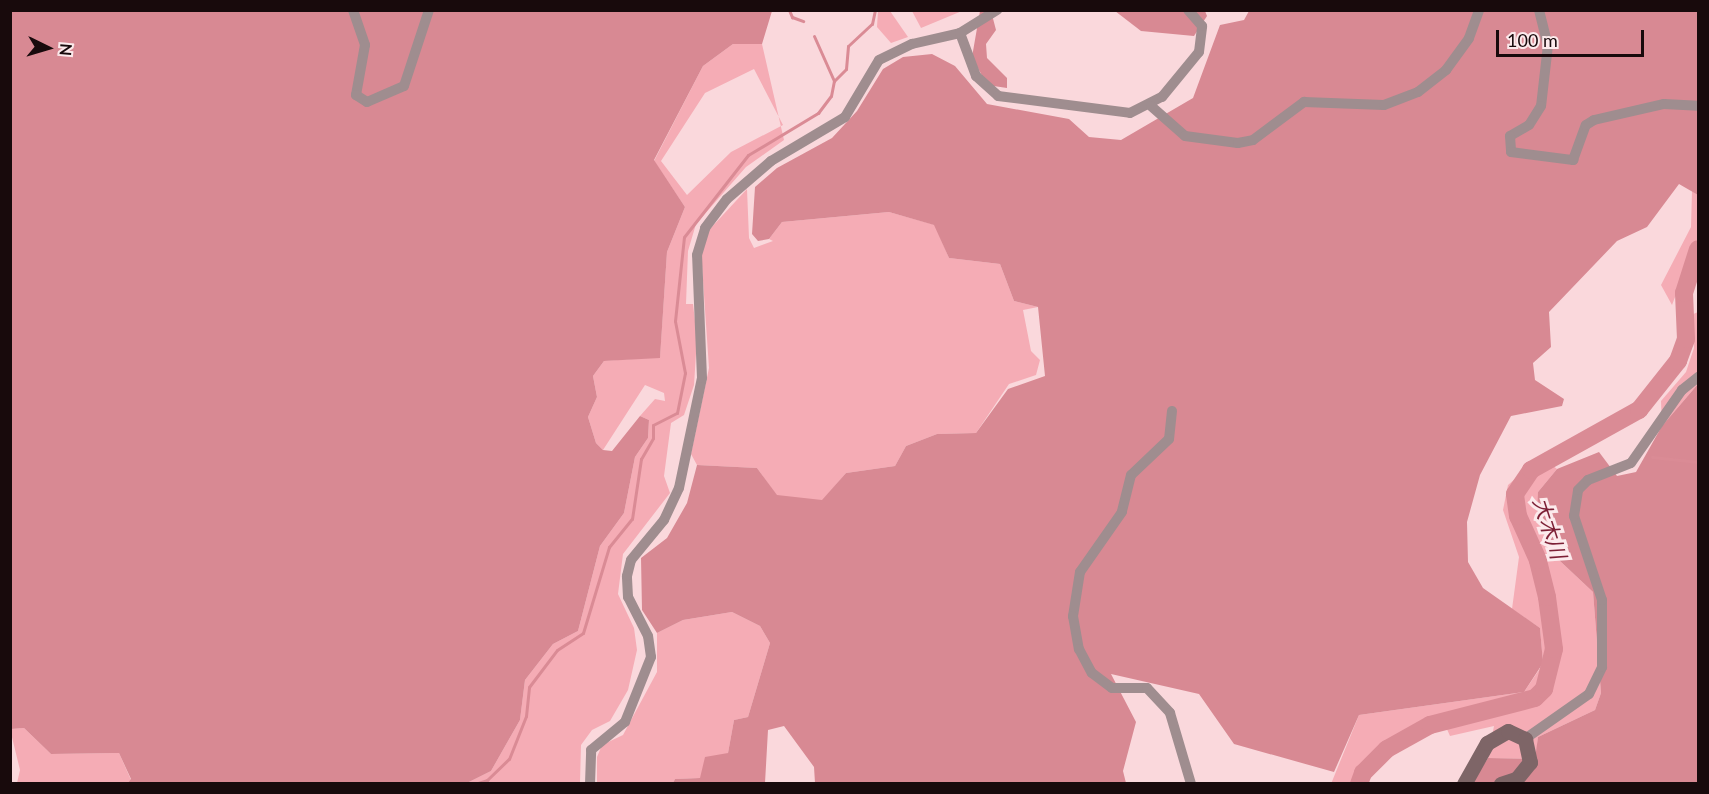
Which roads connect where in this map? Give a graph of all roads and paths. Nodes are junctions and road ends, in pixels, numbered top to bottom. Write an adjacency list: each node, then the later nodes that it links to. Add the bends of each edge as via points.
1 (354, 10): 2 (street, via 365,45 356,95 367,102 404,86)
2 (429, 10)
3 (997, 10): 7 (street)
4 (1188, 10): 8 (street, via 1202,26 1199,52)
5 (1479, 10): 8 (street, via 1457,58 1436,79 1404,99 1363,106 1304,102 1253,140 1238,144 1185,136)
6 (1539, 10): 9 (street, via 1548,45 1541,106 1529,125 1510,136 1511,152 1573,160 1586,125 1594,120 1664,104)
7 (960, 33): 8 (street, via 976,76 998,96 1116,114); 13 (street, via 912,44 879,60 845,117 771,161 728,199 705,228 697,255 702,378 679,488 664,520 634,554 627,576 628,597 648,636 651,657 625,722 591,750)
8 (1151, 106)
9 (1698, 106)
10 (1698, 378): 12 (street, via 1682,390 1631,464 1588,480 1578,490 1574,516 1602,600 1602,667 1589,694)
11 (1172, 411): 14 (street, via 1169,439 1131,475 1122,513 1080,572 1073,616 1079,649 1092,673 1112,688 1147,688 1170,713)
12 (1525, 739): 15 (main road, via 1508,731 1496,734); 16 (main road, via 1530,750 1525,771)
13 (590, 783)
14 (1191, 783)
15 (1464, 783)
16 (1501, 783)

